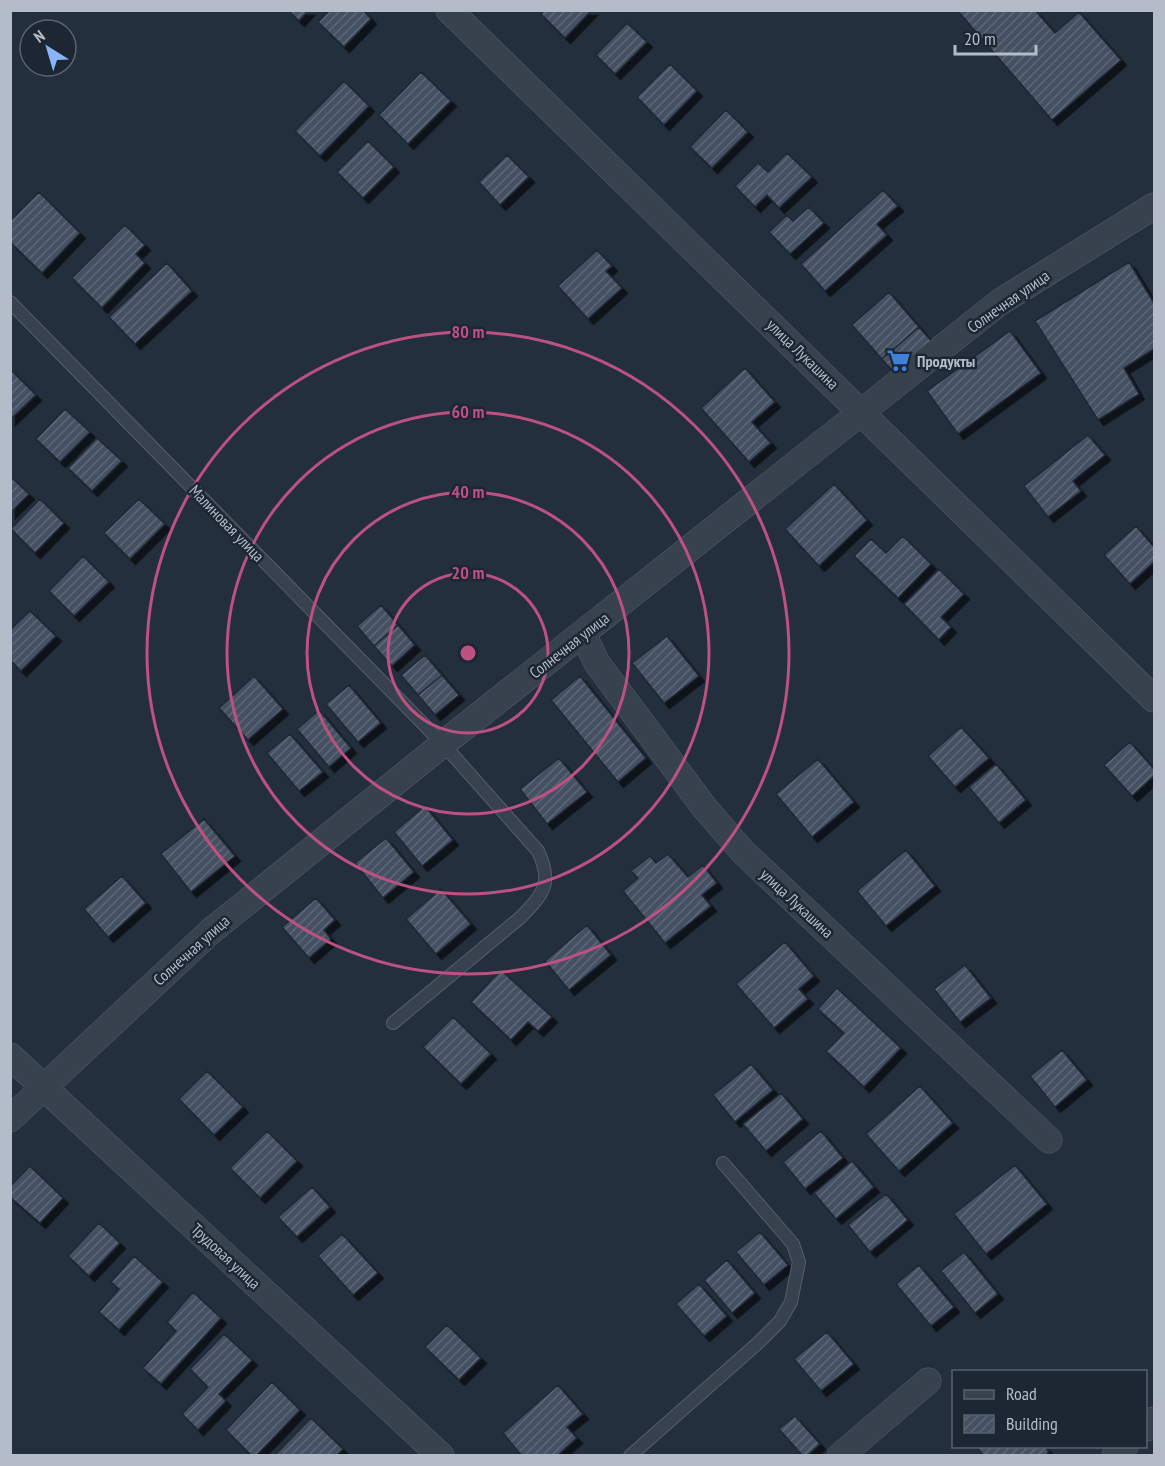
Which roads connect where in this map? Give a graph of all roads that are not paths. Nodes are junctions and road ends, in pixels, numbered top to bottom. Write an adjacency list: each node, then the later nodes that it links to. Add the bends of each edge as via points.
1 (449, 10): 4 (street, улица Лукашина)
2 (1155, 206): 4 (street, Солнечная улица, via 1000,302)
3 (10, 302): 7 (lane, Малиновая улица)
4 (862, 412): 5 (street, Солнечная улица); 6 (street, улица Лукашина)
5 (583, 634): 7 (street, Солнечная улица); 12 (street, улица Лукашина, via 597,663 704,807 743,852)
6 (1155, 699)
7 (443, 744): 8 (lane, Малиновая улица, via 538,851 546,868 546,884 520,917); 10 (street, Солнечная улица, via 211,931)
8 (393, 1023)
9 (10, 1056): 10 (street, Трудовая улица)
10 (43, 1087): 11 (street, Солнечная улица); 15 (street, Трудовая улица)
11 (10, 1119)
12 (1049, 1140)
13 (723, 1163): 16 (lane, via 793,1244 799,1262 791,1302 780,1321 759,1343)
14 (928, 1381): 17 (street)
15 (441, 1455)
16 (630, 1455)
17 (840, 1455)

